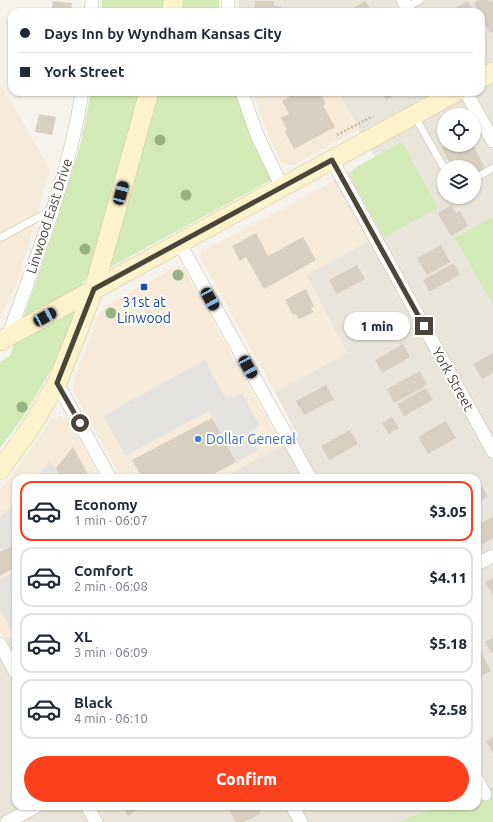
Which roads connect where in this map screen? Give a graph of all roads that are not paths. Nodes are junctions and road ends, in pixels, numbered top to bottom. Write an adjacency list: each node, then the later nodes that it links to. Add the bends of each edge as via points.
1 (420, 0): 2 (lane)
2 (406, 6)
3 (81, 96): 15 (street, Linwood East Drive, via 62,183)
4 (148, 96): 18 (main road)
5 (243, 96): 14 (street, via 257,135)
6 (450, 96): 8 (main road)
7 (460, 96): 9 (street)
8 (414, 115): 10 (main road); 11 (lane)
9 (493, 142)
10 (332, 160): 14 (main road); 21 (street, York Street)
11 (439, 160)
12 (493, 168): 13 (lane)
13 (481, 174)
14 (282, 187): 17 (main road)
15 (52, 210): 16 (lane); 19 (street, Linwood East Drive)
16 (0, 238)
17 (180, 244): 18 (main road); 24 (street)
18 (94, 289): 19 (main road); 20 (main road)
19 (4, 339)
20 (57, 383): 22 (main road, via 31,427); 23 (street)
21 (493, 451)
22 (0, 470)
23 (108, 474)
24 (308, 474)
25 (493, 556): 26 (street)
26 (481, 562)
27 (0, 644): 28 (street)
28 (12, 666)
29 (481, 787): 30 (street)
30 (485, 794)
31 (30, 810): 34 (street)
32 (89, 810): 35 (street)
33 (294, 810): 36 (street)
34 (7, 822)
35 (96, 822)
36 (301, 822)

